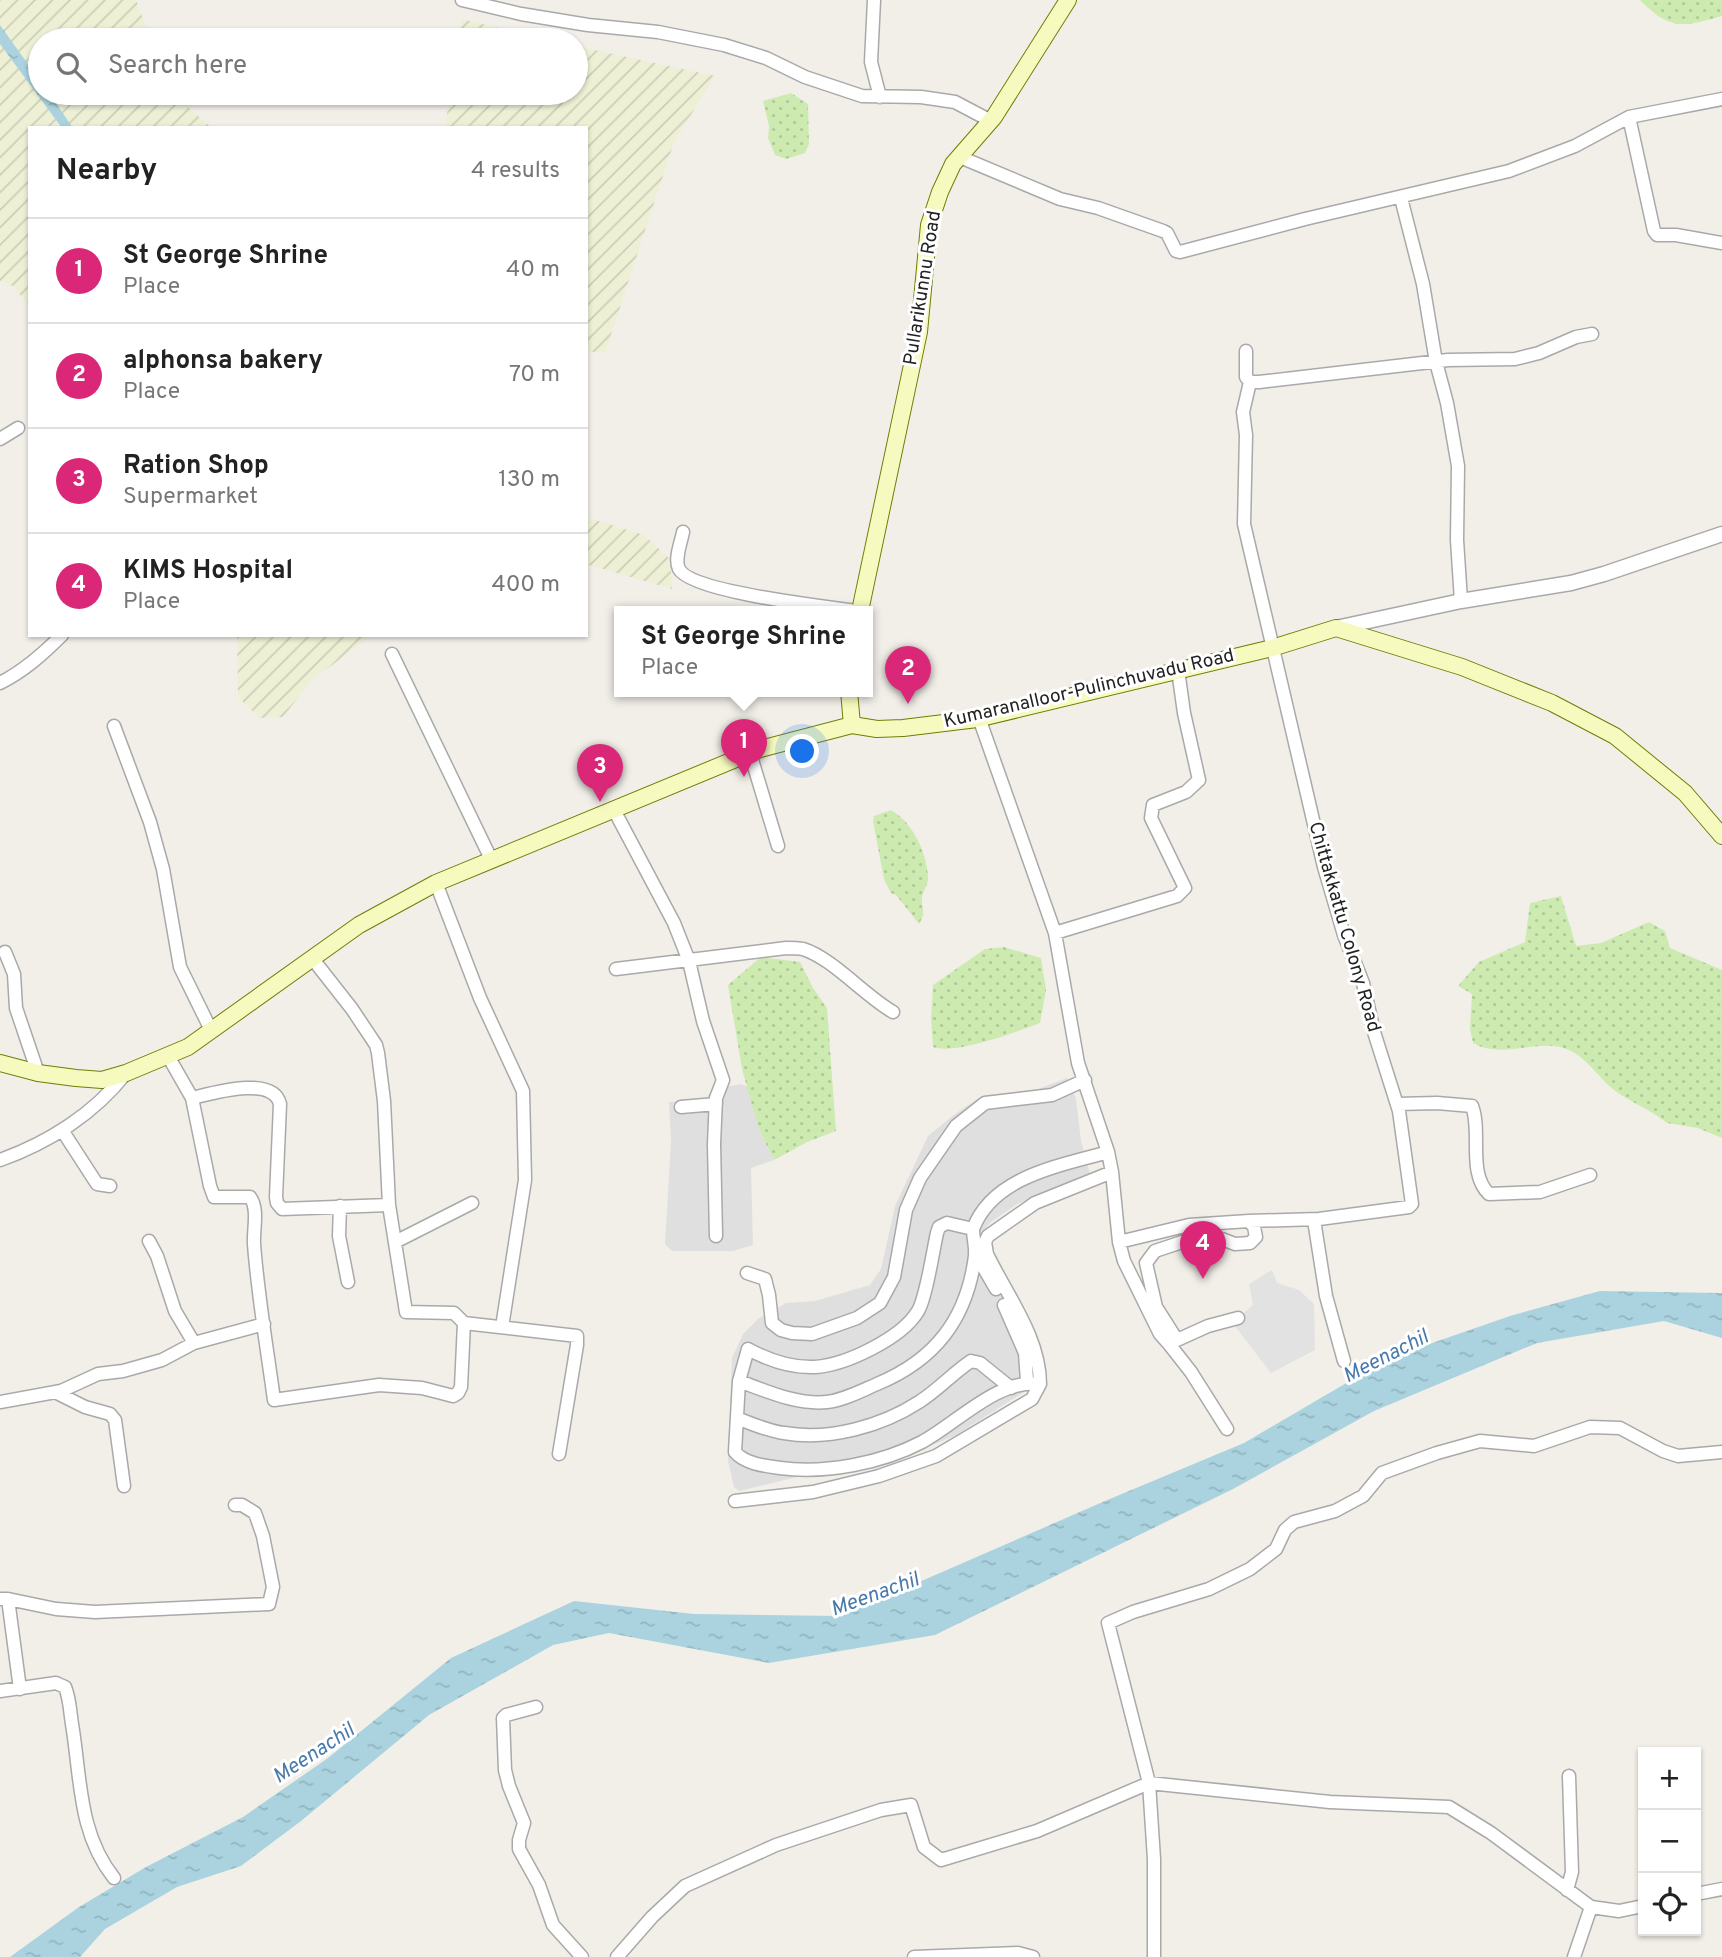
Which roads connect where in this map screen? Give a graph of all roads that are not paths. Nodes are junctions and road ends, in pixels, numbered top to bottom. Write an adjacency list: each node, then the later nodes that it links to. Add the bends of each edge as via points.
1 (462, 0): 4 (street, via 521,14 724,45 828,86)
2 (874, 0): 4 (street, via 871,62)
3 (1068, 0): 7 (main road, Pullarikunnu Road)
4 (880, 97): 7 (street, via 956,102)
5 (1722, 99): 6 (street)
6 (1629, 117): 9 (street, via 1575,146 1509,171); 10 (street, via 1654,231)
7 (991, 121): 8 (main road, Pullarikunnu Road)
8 (960, 157): 9 (street, via 1060,199 1163,231 1180,252); 21 (main road, Pullarikunnu Road, via 940,192 929,225 919,332)
9 (1401, 198): 13 (street, via 1423,284)
10 (1722, 243)
11 (1592, 334): 13 (street, via 1515,359)
12 (1246, 351): 14 (street, Chittakkattu Colony Road)
13 (1436, 362): 14 (street); 19 (street, via 1458,466)
14 (1250, 382): 24 (street, Chittakkattu Colony Road, via 1243,412 1244,524)
15 (18, 428): 16 (street)
16 (0, 439)
17 (683, 532): 20 (street, via 678,568 687,579 728,591)
18 (1722, 534): 19 (street, via 1571,583)
19 (1461, 601): 22 (street)
20 (819, 606)
21 (860, 606)
22 (1336, 628): 24 (main road, Kumaranalloor-Pulinchuvadu Road); 34 (main road, via 1462,667 1552,703 1615,736 1685,793)
23 (60, 637): 27 (street)
24 (1272, 648): 26 (main road, Kumaranalloor-Pulinchuvadu Road); 52 (street, Chittakkattu Colony Road, via 1324,867)
25 (392, 654): 36 (street)
26 (1178, 670): 29 (main road, Kumaranalloor-Pulinchuvadu Road); 38 (street, via 1199,780 1186,792 1153,805 1150,818 1185,888 1177,896)
27 (0, 683)
28 (850, 697): 30 (main road)
29 (979, 718): 30 (main road, Kumaranalloor-Pulinchuvadu Road, via 903,728); 38 (street)
30 (852, 725): 32 (main road, Kumaranalloor-Pulinchuvadu Road)
31 (114, 726): 44 (street, via 163,869 180,967)
32 (750, 753): 33 (main road, Kumaranalloor-Pulinchuvadu Road); 35 (street)
33 (614, 810): 36 (main road, Kumaranalloor-Pulinchuvadu Road); 41 (street)
34 (1722, 836)
35 (778, 846)
36 (492, 860): 37 (main road, Kumaranalloor-Pulinchuvadu Road)
37 (436, 883): 40 (main road, Kumaranalloor-Pulinchuvadu Road, via 359,925); 78 (street, via 480,998 523,1091 525,1180)
38 (1055, 933): 49 (street)
39 (5, 952): 47 (street, via 14,974 16,1009)
40 (312, 958): 44 (main road, Kumaranalloor-Pulinchuvadu Road); 62 (street, via 376,1045)
41 (689, 961): 42 (street); 43 (street, via 803,949); 51 (street, via 723,1080)
42 (616, 969)
43 (892, 1012)
44 (211, 1030): 45 (main road, Kumaranalloor-Pulinchuvadu Road)
45 (168, 1056): 48 (main road, Kumaranalloor-Pulinchuvadu Road); 50 (street)
46 (0, 1063): 47 (main road, Kumaranalloor-Pulinchuvadu Road)
47 (38, 1073): 48 (main road, Kumaranalloor-Pulinchuvadu Road, via 102,1080)
48 (126, 1073): 54 (street, via 109,1093)
49 (1085, 1080): 55 (street); 73 (street, via 1052,1095 985,1103 956,1126 920,1178 906,1210 889,1290 880,1303 857,1318 812,1334 781,1330 772,1324 765,1279)
50 (192, 1098): 60 (street, via 214,1197 250,1197); 64 (street, via 249,1088 277,1096)
51 (716, 1104): 53 (street); 68 (street)
52 (1397, 1104): 58 (street, via 1472,1106 1482,1187 1489,1194 1540,1192); 65 (street, Chittakkattu Colony Road, via 1411,1206)
53 (681, 1107)
54 (62, 1130): 56 (street); 59 (street, via 97,1184)
55 (1108, 1152): 57 (street); 67 (street, via 1018,1182 992,1199)
56 (0, 1160)
57 (1112, 1172): 71 (street); 83 (street, via 1035,1203 985,1242 1033,1345 1040,1371)
58 (1590, 1175)
59 (110, 1186)
60 (254, 1203): 64 (street); 77 (street, via 257,1285)
61 (472, 1203): 70 (street)
62 (389, 1205): 63 (street); 70 (street)
63 (340, 1206): 64 (street); 74 (street, via 339,1236)
64 (279, 1207)
65 (1314, 1220): 66 (street); 81 (street, via 1326,1296)
66 (1249, 1221): 71 (street, via 1189,1225); 79 (street, via 1256,1237 1250,1243 1188,1240 1155,1251 1146,1263 1156,1307)
67 (974, 1229): 72 (street); 82 (street, via 947,1223 939,1227 919,1310 887,1340 815,1367 779,1362 748,1349)
68 (716, 1236)
69 (149, 1241): 80 (street, via 175,1311)
70 (395, 1242): 76 (street, via 406,1312 454,1313)
71 (1119, 1242): 79 (street, via 1160,1334)
72 (975, 1253): 82 (street, via 956,1318 929,1353 894,1377 827,1402 783,1397); 83 (street, via 1021,1340)
73 (747, 1273)
74 (348, 1282)
75 (1238, 1318): 79 (street)
76 (464, 1323): 77 (street, via 461,1387 453,1396 379,1385 274,1400); 78 (street)
77 (264, 1324): 80 (street)
78 (502, 1327): 90 (street, via 577,1336)
79 (1173, 1342): 88 (street)
80 (194, 1343): 85 (street, via 162,1360 98,1374)
81 (1344, 1361)
82 (739, 1381): 87 (street)
83 (1034, 1382): 84 (street); 92 (street, via 1032,1399 936,1456 826,1489)
84 (1011, 1388): 87 (street, via 971,1361 921,1401 857,1429 801,1435); 87 (street, via 899,1453 816,1469 761,1465 739,1457 735,1452)
85 (55, 1392): 86 (street); 91 (street, via 115,1420)
86 (0, 1402)
87 (737, 1418)
88 (1227, 1429)
89 (1722, 1452): 99 (street, via 1678,1455 1620,1428 1590,1427 1534,1446 1480,1441 1382,1473 1363,1496 1335,1511 1294,1522 1276,1549 1240,1574 1108,1623)
90 (559, 1454)
91 (124, 1486)
92 (735, 1502)
93 (235, 1505): 94 (street, via 254,1513 263,1536 273,1587 270,1604 95,1612)
94 (4, 1599): 95 (street)
95 (20, 1689): 96 (street); 100 (street, via 65,1687 88,1828 100,1860)
96 (0, 1691)
97 (536, 1707): 106 (street, via 503,1718 505,1770 524,1823 519,1849 553,1925)
98 (1569, 1776): 101 (street, via 1572,1872)
99 (1149, 1783): 101 (street, via 1330,1802 1449,1807); 107 (street, via 1038,1831 942,1860 924,1847 911,1805 881,1810 776,1845 685,1885); 110 (street)
100 (114, 1878)
101 (1567, 1889): 104 (street)
102 (1722, 1889): 103 (street)
103 (1701, 1893)
104 (1591, 1907): 105 (street, via 1619,1911); 111 (street)
105 (1638, 1907)
106 (582, 1957)
107 (617, 1957)
108 (914, 1957): 109 (street, via 1018,1953)
109 (1033, 1957)
110 (1154, 1957)
111 (1574, 1957)

